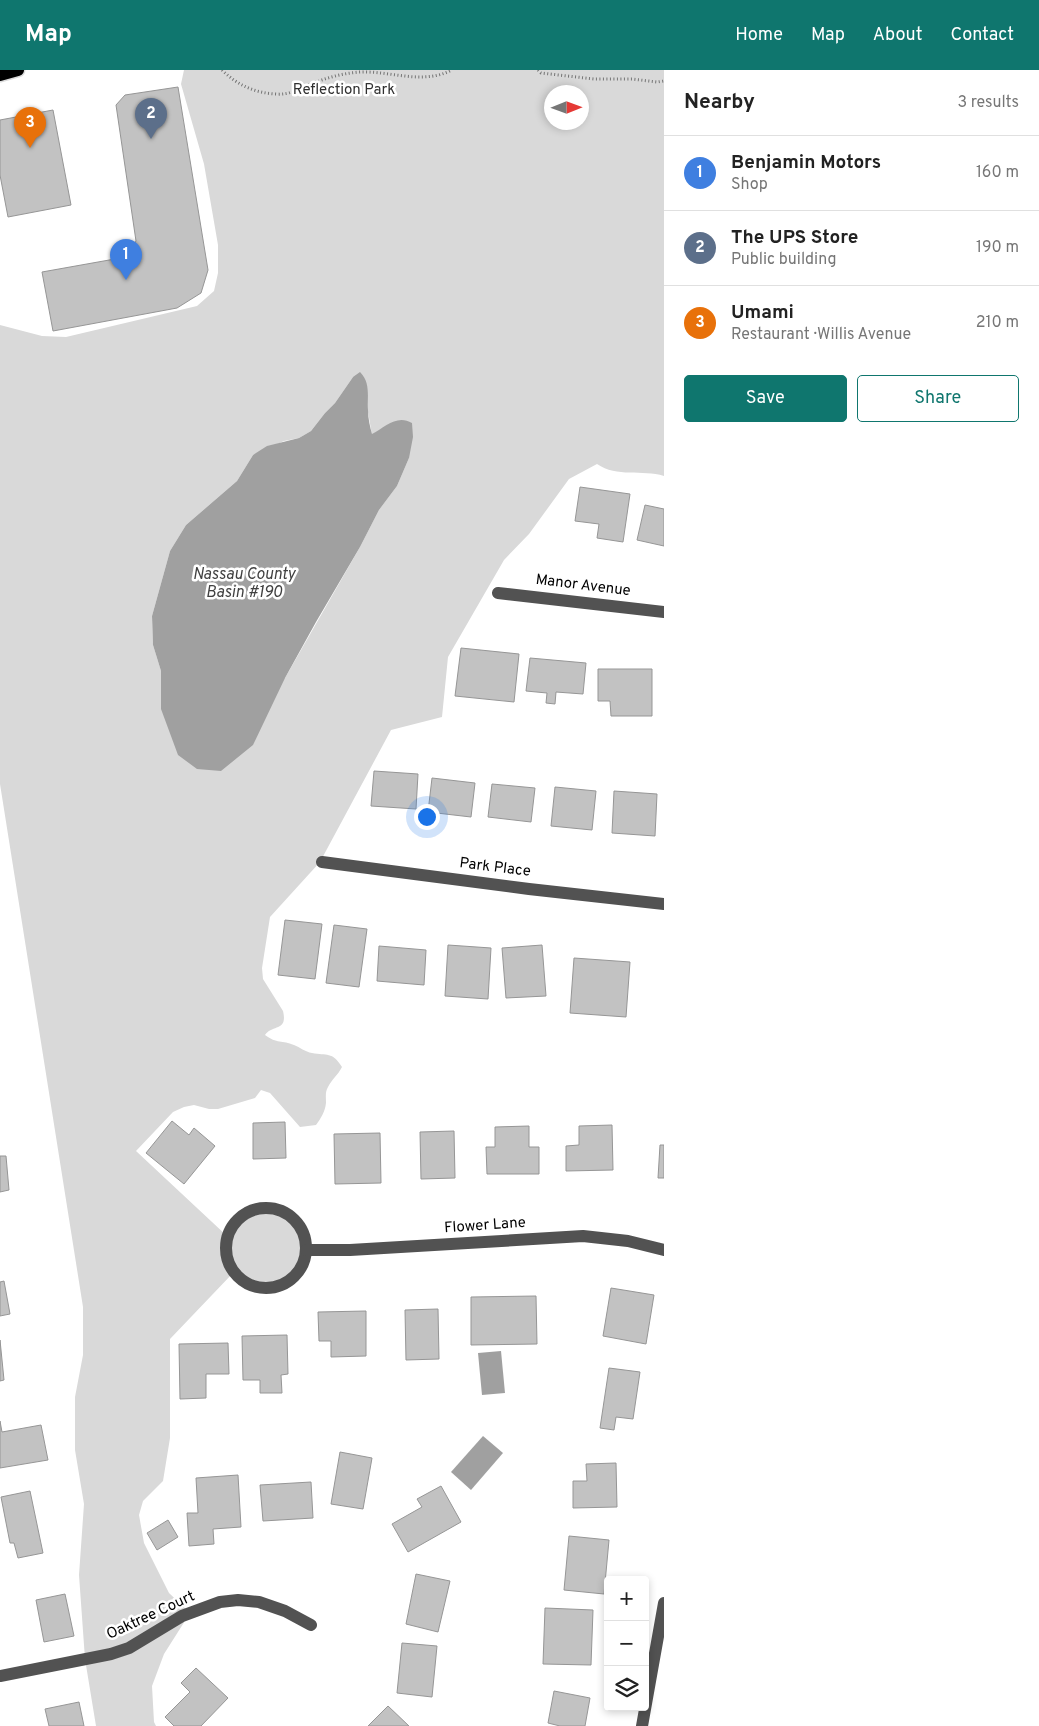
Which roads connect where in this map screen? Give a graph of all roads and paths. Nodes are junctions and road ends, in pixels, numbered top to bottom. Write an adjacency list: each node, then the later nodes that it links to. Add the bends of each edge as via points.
1 (18, 70): 5 (main road)
2 (222, 70): 3 (path, via 245,88 277,94 293,93 342,74 362,72 423,77)
3 (452, 70)
4 (538, 70): 6 (path, via 594,79)
5 (0, 75)
6 (664, 81)
7 (498, 593): 8 (street, Manor Avenue)
8 (664, 612)
9 (322, 862): 10 (street, Park Place)
10 (664, 904)
11 (306, 1250): 11 (street, via 300,1226 292,1217 268,1207 255,1209 238,1219 227,1236 225,1250 228,1262 242,1282 266,1289 289,1281 301,1268); 12 (street, Flower Lane, via 583,1236 628,1241)
12 (664, 1250)
13 (664, 1603): 16 (street)
14 (311, 1625): 15 (street, Oaktree Court, via 259,1602 220,1602 182,1616 129,1648)
15 (0, 1676)
16 (642, 1726)

